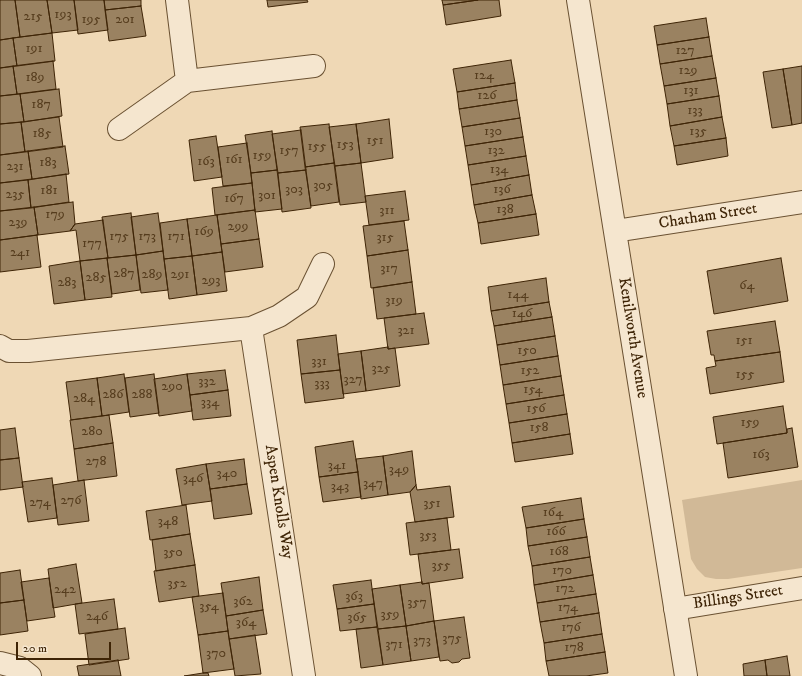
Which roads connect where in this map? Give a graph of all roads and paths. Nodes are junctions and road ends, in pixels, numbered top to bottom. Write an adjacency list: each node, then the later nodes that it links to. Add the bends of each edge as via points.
1 (177, 0): 4 (street)
2 (578, 0): 7 (street, Kenilworth Avenue)
3 (314, 66): 4 (street)
4 (187, 81): 5 (street)
5 (119, 129)
6 (802, 202): 7 (street, Chatham Street)
7 (615, 231): 12 (street, Kenilworth Avenue)
8 (323, 264): 9 (street, via 307,297 279,316)
9 (251, 328): 10 (street, via 28,351 9,351); 15 (street, Aspen Knolls Way)
10 (0, 346)
11 (802, 588): 12 (street, Billings Street)
12 (675, 609): 16 (street, Kenilworth Avenue)
13 (0, 664): 14 (street, via 20,668)
14 (30, 676)
15 (304, 676)
16 (686, 676)

